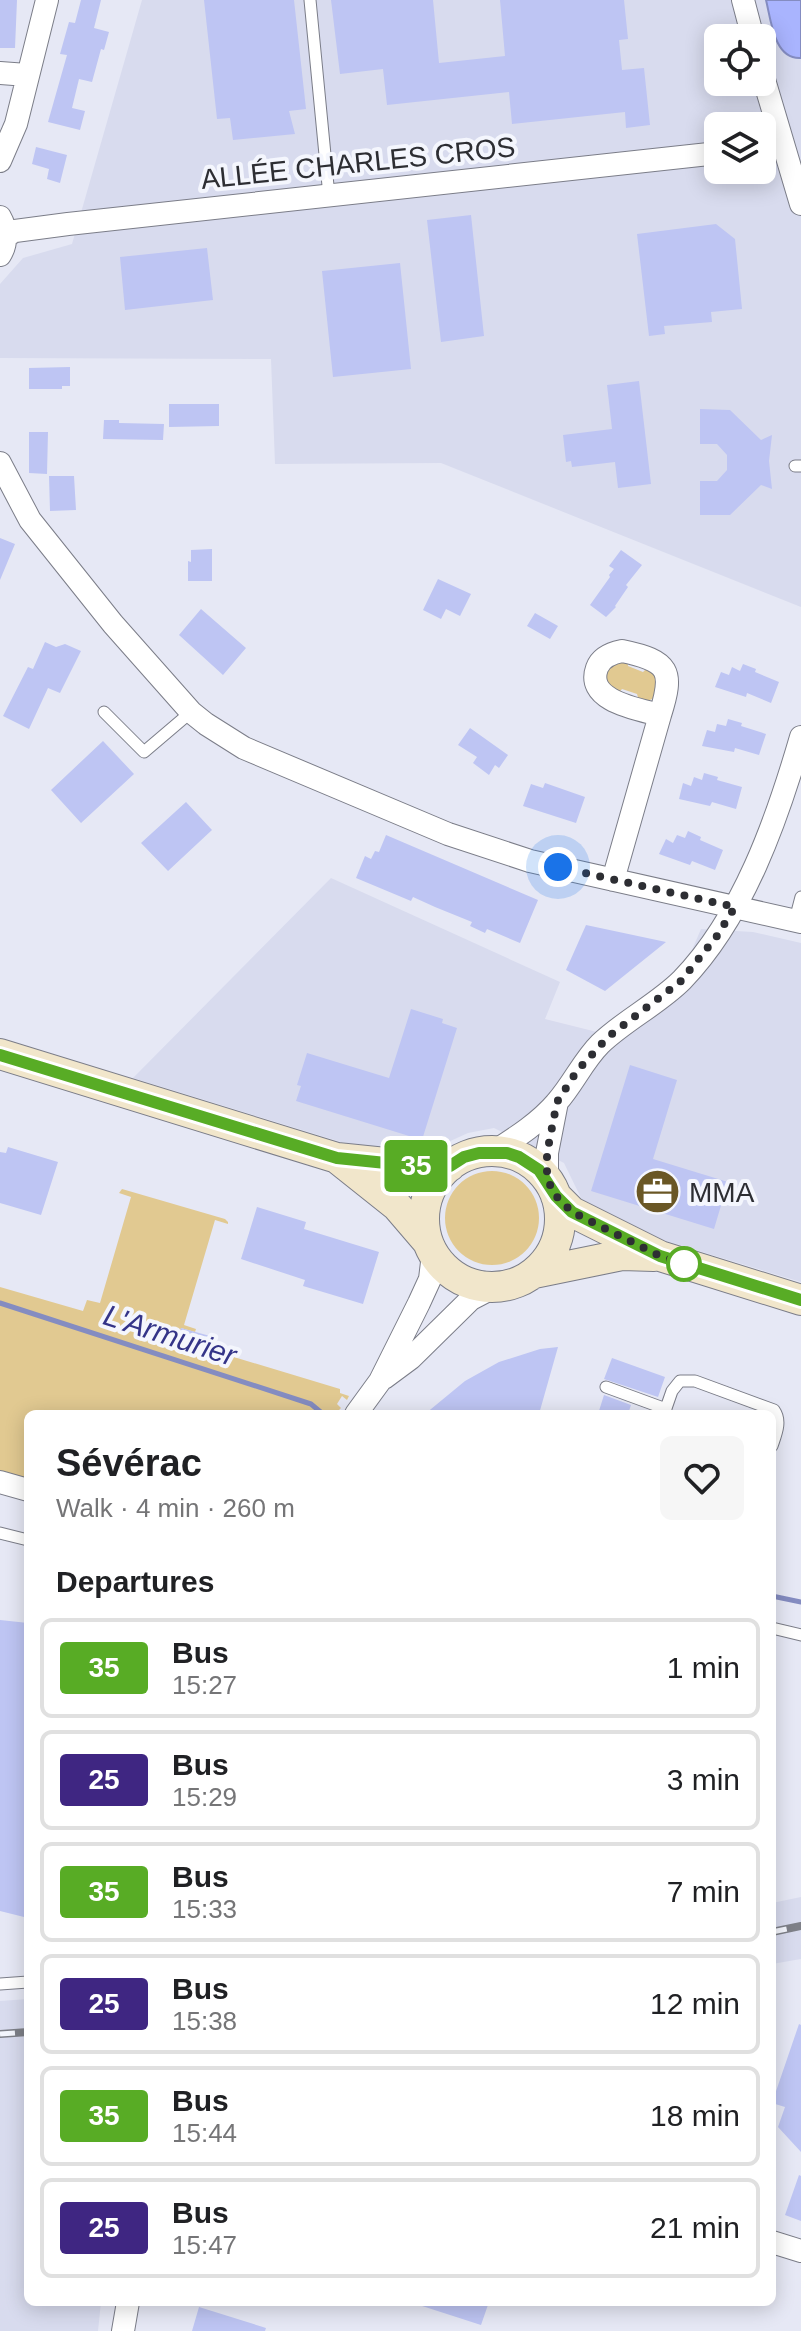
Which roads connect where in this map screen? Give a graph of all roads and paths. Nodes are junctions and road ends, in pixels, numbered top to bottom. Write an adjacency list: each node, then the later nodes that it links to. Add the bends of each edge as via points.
1 (47, 0): 6 (street)
2 (310, 0): 10 (lane)
3 (743, 0): 4 (street)
4 (749, 24)
5 (0, 73): 6 (street)
6 (27, 75): 9 (street, via 16,124)
7 (776, 154): 11 (street)
8 (704, 155): 10 (street, ALLÉE CHARLES CROS)
9 (0, 161)
10 (329, 196): 12 (street, ALLÉE CHARLES CROS)
11 (801, 204)
12 (2, 236)
13 (0, 463): 15 (street, via 30,520)
14 (104, 712): 15 (lane, via 144,752)
15 (191, 712): 18 (street, via 244,748 448,834)
16 (660, 715): 18 (street)
17 (801, 737): 20 (street)
18 (613, 880): 20 (street)
19 (801, 897): 21 (lane)
20 (735, 907): 21 (street); 23 (street, via 680,982 598,1046)
21 (798, 921)
22 (0, 1054): 25 (street)
23 (557, 1102): 24 (street); 27 (street, via 547,1153)
24 (495, 1151): 26 (street, via 464,1157); 27 (street, via 519,1157 539,1170)
25 (337, 1158): 26 (street); 28 (street, via 397,1206)
26 (450, 1166): 28 (street, via 427,1200)
27 (551, 1187): 29 (street, via 572,1212); 30 (street, via 560,1224 544,1263)
28 (430, 1248): 31 (street, via 464,1281); 33 (street, via 430,1279)
29 (660, 1256): 30 (street, via 622,1255); 32 (street)
30 (534, 1273): 31 (street)
31 (494, 1287): 33 (street, via 471,1299)
32 (801, 1300)
33 (380, 1381): 35 (street)
34 (606, 1387): 36 (lane)
35 (360, 1410)
36 (663, 1410)
37 (665, 1410): 38 (lane, via 675,1385 688,1380)
38 (773, 1410)
39 (776, 1412): 40 (lane)
40 (776, 1432)
41 (0, 1482): 42 (street)
42 (24, 1489)
43 (0, 1533): 44 (lane)
44 (24, 1539)
45 (776, 1629): 46 (lane)
46 (801, 1635)
47 (24, 1982): 48 (lane)
48 (0, 1984)
49 (776, 2243): 50 (street)
50 (801, 2251)
51 (127, 2306): 52 (street)
52 (123, 2331)

